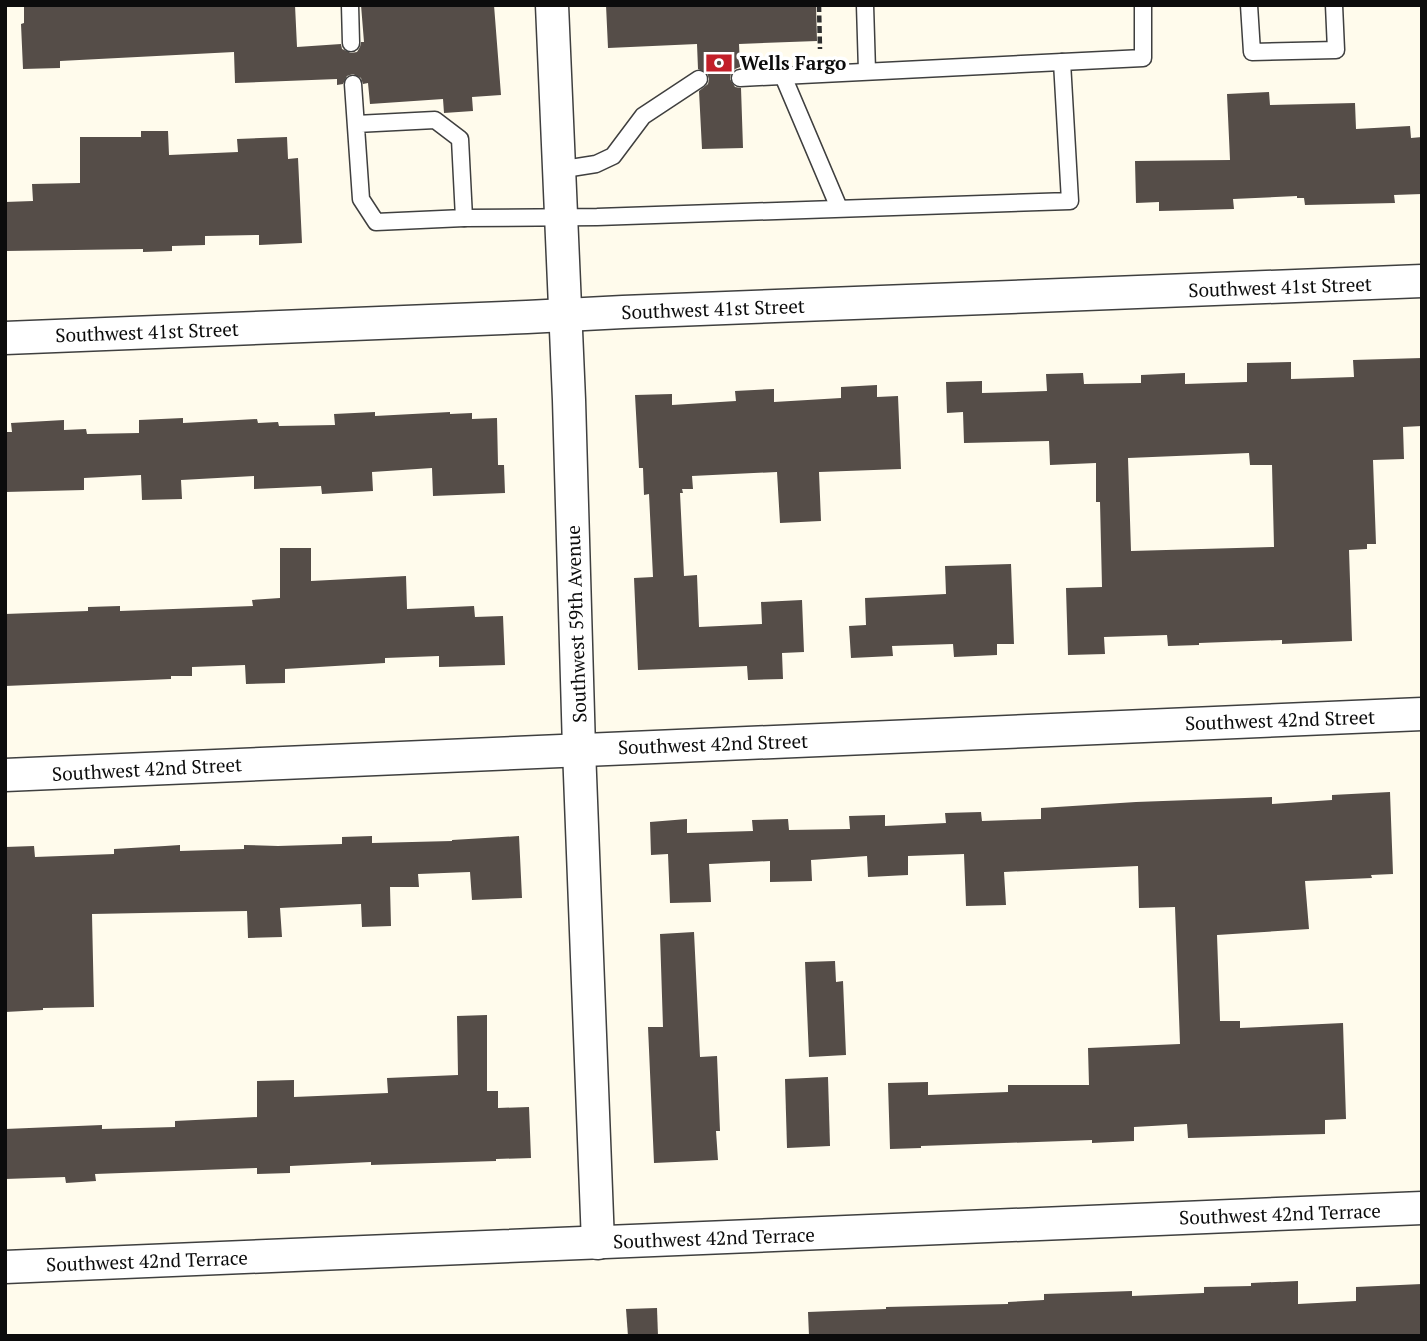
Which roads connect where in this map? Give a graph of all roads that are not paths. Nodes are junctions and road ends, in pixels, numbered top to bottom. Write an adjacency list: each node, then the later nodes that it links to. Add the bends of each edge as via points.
1 (349, 5): 7 (lane)
2 (552, 5): 15 (street, Southwest 59th Avenue)
3 (865, 5): 9 (lane)
4 (1143, 5): 8 (lane, via 1143,58)
5 (1249, 5): 6 (lane, via 1252,52 1336,50)
6 (1334, 5)
7 (351, 43)
8 (1062, 62): 9 (lane); 16 (lane, via 1070,201)
9 (867, 71): 10 (lane)
10 (783, 76): 11 (lane); 16 (lane)
11 (740, 78)
12 (699, 79): 15 (lane, via 643,116 613,156 596,164)
13 (353, 84): 14 (lane)
14 (356, 124): 18 (lane, via 435,120 460,139); 18 (lane, via 361,199 376,222)
15 (558, 170): 17 (street, Southwest 59th Avenue)
16 (839, 208): 17 (lane)
17 (560, 217): 18 (lane); 20 (street, Southwest 59th Avenue)
18 (464, 218)
19 (1422, 281): 20 (street, Southwest 41st Street)
20 (565, 315): 21 (street, Southwest 41st Street); 23 (street, Southwest 59th Avenue)
21 (5, 338)
22 (1422, 714): 23 (street, Southwest 42nd Street)
23 (579, 749): 24 (street, Southwest 42nd Street); 26 (street, Southwest 59th Avenue)
24 (5, 775)
25 (1422, 1208): 26 (street, Southwest 42nd Terrace)
26 (598, 1243): 27 (street, Southwest 42nd Terrace)
27 (5, 1267)

